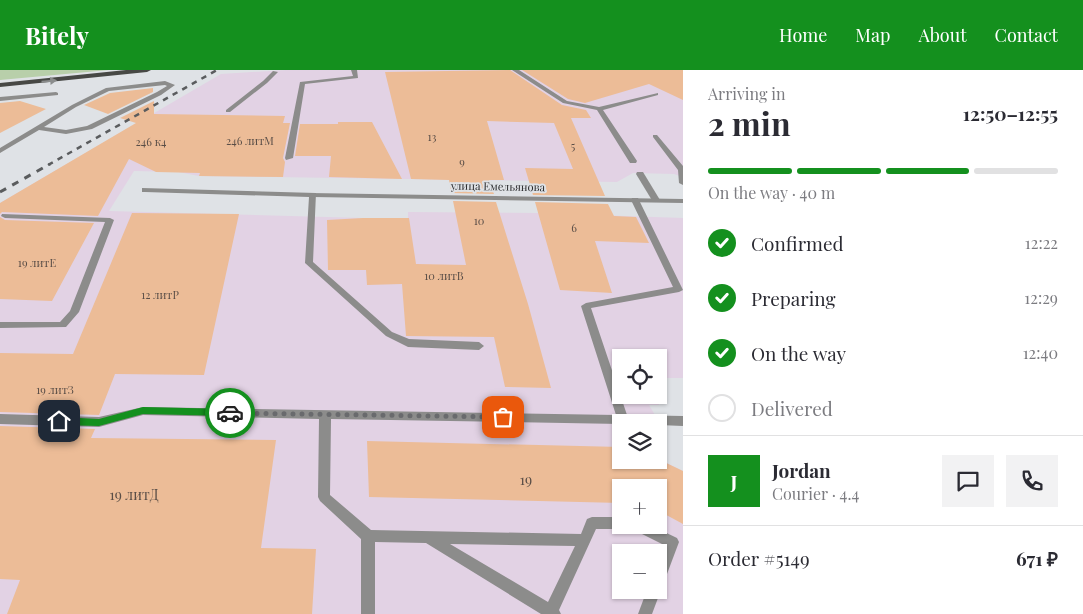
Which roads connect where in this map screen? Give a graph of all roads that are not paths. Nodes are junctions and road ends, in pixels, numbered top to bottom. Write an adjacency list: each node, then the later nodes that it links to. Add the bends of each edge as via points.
1 (147, 70): 5 (main road)
2 (354, 70): 16 (street, via 356,77 302,83)
3 (515, 70): 11 (street, via 565,102)
4 (275, 71): 12 (street)
5 (114, 74): 6 (main road, one-way to 5); 7 (street)
6 (0, 85)
7 (108, 89): 13 (street); 13 (street, via 172,85 96,126 70,132)
8 (56, 94): 10 (street)
9 (656, 94): 11 (street)
10 (0, 99)
11 (599, 109): 17 (street)
12 (228, 111)
13 (40, 128): 15 (street)
14 (655, 136): 19 (street, via 682,170)
15 (0, 151)
16 (288, 158)
17 (633, 161)
18 (640, 174): 23 (street)
19 (683, 183)
20 (145, 190): 21 (street, улица Емельянова)
21 (313, 195): 22 (street, улица Емельянова); 27 (street, via 309,263 389,334 408,343)
22 (635, 200): 23 (street, улица Емельянова); 29 (street, via 679,290 586,306)
23 (656, 200): 24 (street, улица Емельянова)
24 (683, 201)
25 (5, 216): 26 (street, via 110,220 74,312 63,325)
26 (0, 325)
27 (479, 346)
28 (325, 414): 30 (street, via 143,411 99,422); 31 (street); 36 (street, via 324,497)
29 (620, 414)
30 (0, 418)
31 (612, 419)
32 (667, 420): 33 (street)
33 (683, 421)
34 (612, 524): 38 (street, via 592,523)
35 (656, 534): 39 (street, via 672,542)
36 (368, 536): 37 (street); 42 (street)
37 (427, 537): 38 (street); 41 (street)
38 (585, 540): 41 (street)
39 (667, 555)
40 (651, 599): 43 (street)
41 (553, 613)
42 (368, 614)
43 (645, 614)

